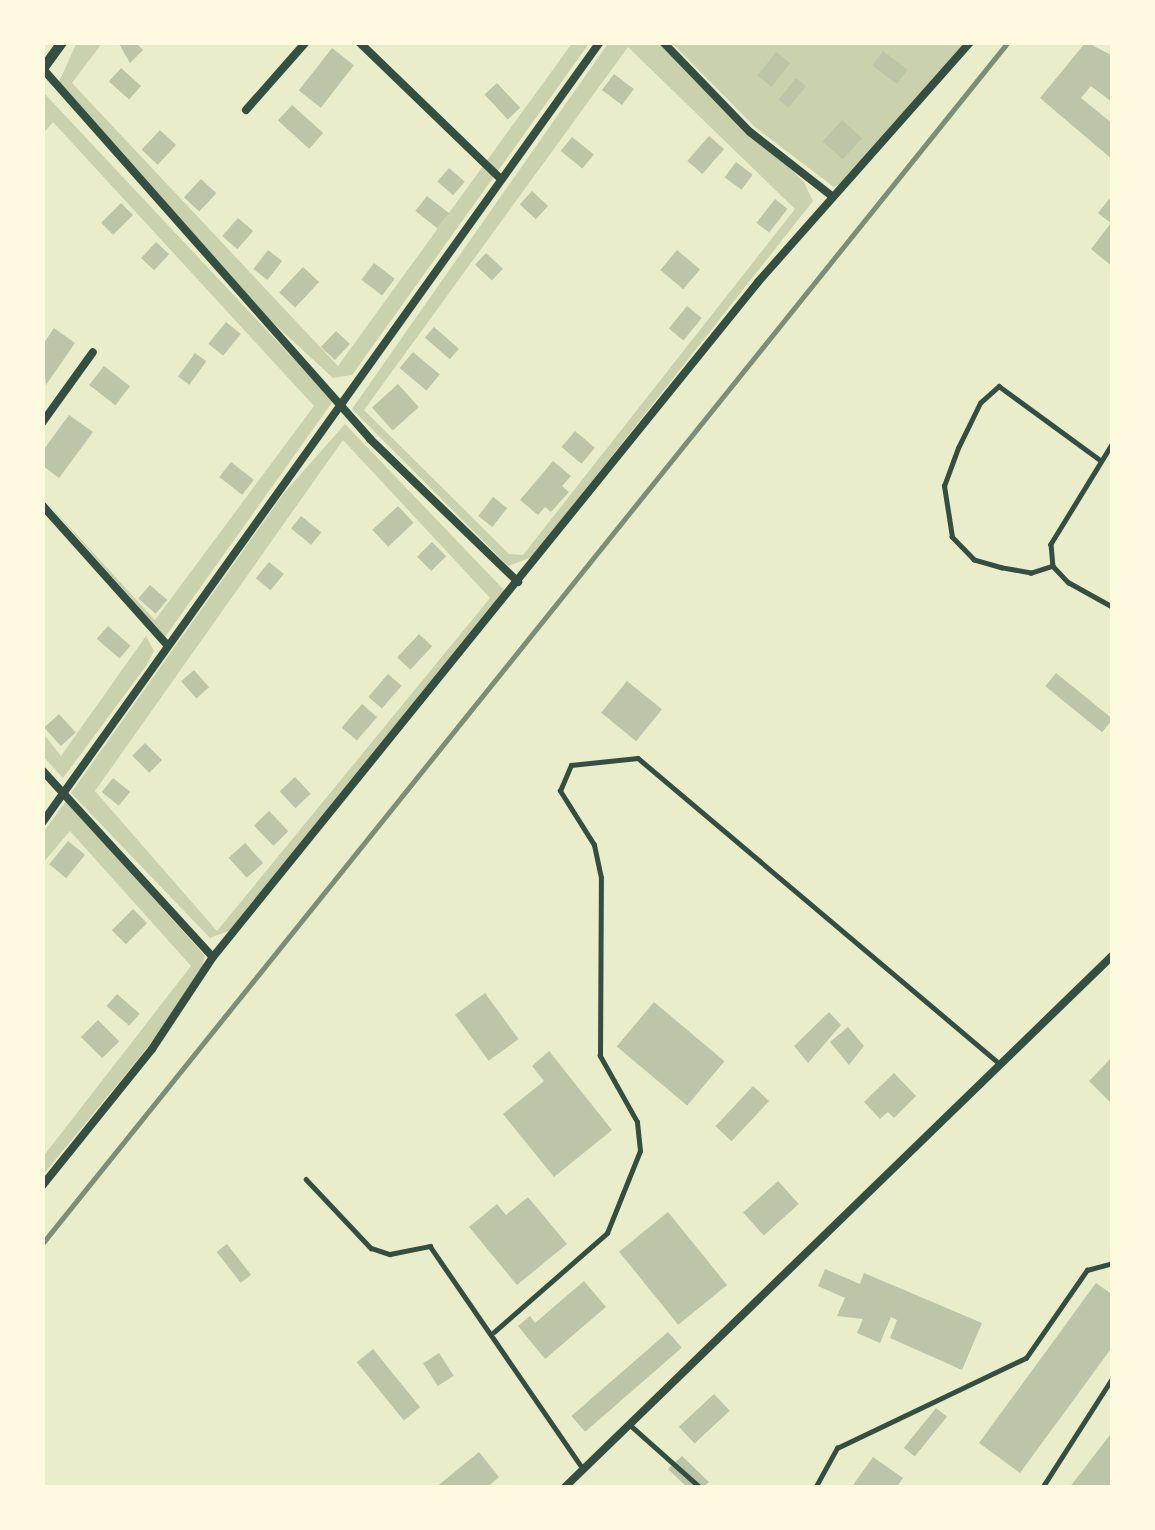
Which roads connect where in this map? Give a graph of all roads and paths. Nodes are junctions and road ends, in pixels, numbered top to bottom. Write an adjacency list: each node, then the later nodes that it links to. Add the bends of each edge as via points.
1 (62, 42): 7 (street)
2 (306, 42): 8 (street)
3 (359, 42): 9 (street)
4 (600, 42): 9 (street)
5 (663, 42): 10 (street, via 750,132)
6 (970, 42): 10 (street, via 858,176)
7 (42, 69): 12 (street, via 278,339)
8 (246, 110)
9 (501, 179): 12 (street)
10 (832, 196): 18 (street)
11 (93, 352): 13 (street)
12 (344, 402): 18 (street, via 370,439); 20 (street)
13 (42, 423)
14 (1113, 443): 15 (lane)
15 (1100, 460): 17 (lane, via 1052,544); 17 (lane, via 999,386 980,403 958,448 944,486 952,537 974,560 1031,573)
16 (42, 506): 20 (street)
17 (1053, 566): 19 (lane)
18 (518, 582): 25 (street)
19 (1113, 607)
20 (167, 645): 22 (street)
21 (42, 770): 22 (street)
22 (64, 794): 23 (street); 25 (street)
23 (42, 823)
24 (1113, 956): 26 (street)
25 (212, 957): 28 (street, via 152,1049)
26 (999, 1063): 30 (lane, via 638,758 571,765 560,790 594,845 601,878 600,1056 637,1122 640,1151 607,1233); 32 (street)
27 (306, 1179): 30 (lane, via 371,1248 390,1254 430,1246)
28 (42, 1186)
29 (1113, 1263): 36 (lane, via 1087,1270 1026,1358 836,1448)
30 (494, 1332): 33 (lane)
31 (1113, 1377): 37 (lane)
32 (629, 1424): 33 (street); 35 (lane)
33 (583, 1469): 34 (street)
34 (563, 1488)
35 (700, 1488)
36 (815, 1488)
37 (1042, 1488)

